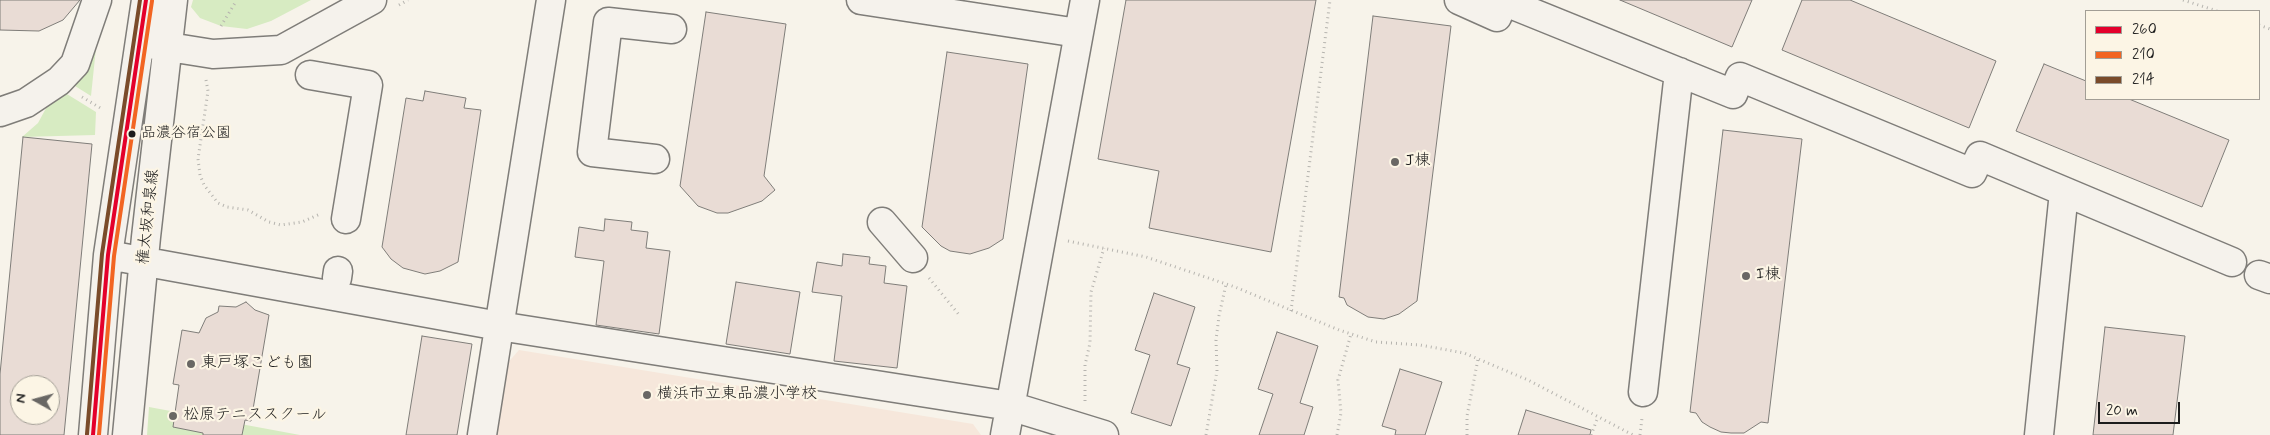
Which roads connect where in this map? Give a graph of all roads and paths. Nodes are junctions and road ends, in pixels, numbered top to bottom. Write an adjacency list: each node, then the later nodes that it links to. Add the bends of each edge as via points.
1 (97, 0): 25 (street, via 75,64 59,81 26,103)
2 (146, 0): 18 (street)
3 (173, 0): 19 (street, 権太坂和泉線)
4 (408, 0): 13 (path)
5 (551, 0): 39 (street)
6 (861, 0): 17 (street)
7 (1085, 0): 17 (street)
8 (1330, 0): 37 (path)
9 (1459, 0): 11 (street, via 1497,17)
10 (2183, 0): 14 (path)
11 (1504, 1): 20 (street)
12 (235, 2): 15 (path)
13 (382, 5): 19 (street, via 281,50 214,54)
14 (2214, 10)
15 (220, 26)
16 (672, 29): 26 (street, via 608,22 592,152)
17 (1078, 33): 43 (street)
18 (139, 42): 19 (street); 32 (street)
19 (168, 46): 34 (street, 権太坂和泉線)
20 (1679, 72): 27 (street, via 1733,94 1740,77 1972,174 1980,156); 42 (street)
21 (210, 75): 28 (path, via 202,75 208,91 198,159 202,180 218,203 248,210 269,222 290,225 322,212)
22 (310, 75): 28 (street, via 368,84)
23 (92, 103): 24 (path)
24 (103, 110)
25 (0, 112)
26 (655, 160)
27 (2064, 192): 35 (street); 56 (street)
28 (348, 207)
29 (882, 222): 33 (street)
30 (1065, 241): 31 (path)
31 (1104, 248): 36 (path, via 1146,256); 44 (path, via 1091,292)
32 (108, 255): 34 (street); 46 (street)
33 (913, 258): 38 (path)
34 (144, 260): 39 (street); 47 (street, 権太坂和泉線)
35 (2232, 262)
36 (1226, 284): 37 (path); 51 (path, via 1218,316 1217,371)
37 (1291, 310): 40 (path)
38 (960, 316)
39 (499, 326): 43 (street); 48 (street)
40 (1351, 334): 41 (path, via 1376,342 1464,353); 52 (path, via 1338,380 1342,413)
41 (1478, 359): 45 (path); 53 (path, via 1467,416)
42 (1643, 392)
43 (1010, 406): 49 (street); 50 (street)
44 (1085, 406)
45 (1598, 416): 54 (path); 55 (path)
46 (93, 435)
47 (127, 435)
48 (482, 435)
49 (1006, 435)
50 (1104, 435)
51 (1206, 435)
52 (1337, 435)
53 (1467, 435)
54 (1591, 435)
55 (1633, 435)
56 (2039, 435)

